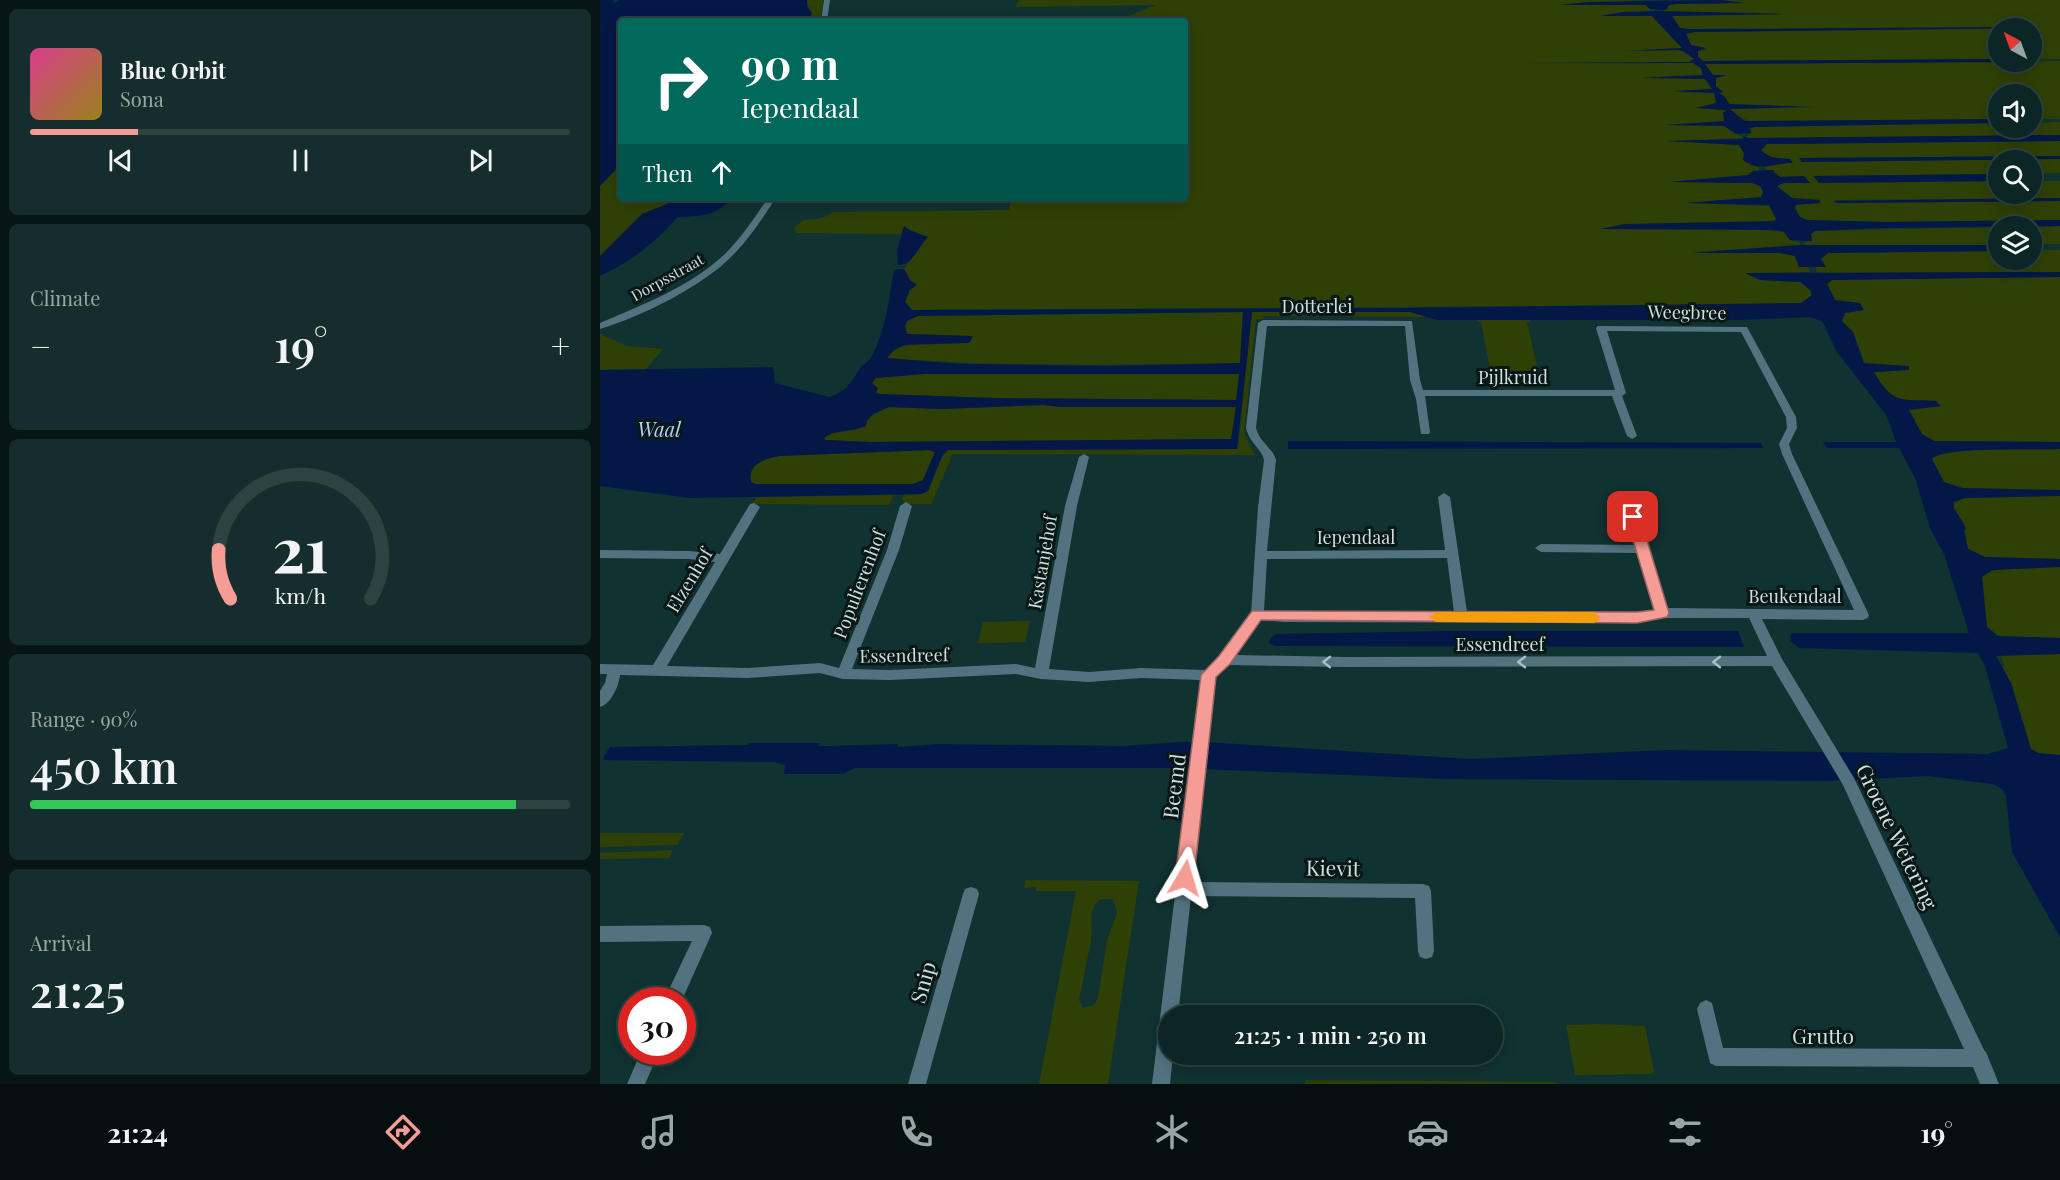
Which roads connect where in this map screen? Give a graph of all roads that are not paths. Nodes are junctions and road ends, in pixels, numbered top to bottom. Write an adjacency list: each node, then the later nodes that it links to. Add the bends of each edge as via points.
1 (827, 0): 2 (street)
2 (824, 18)
3 (770, 201): 4 (street, Dorpsstraat, via 735,248 708,272 663,298)
4 (600, 326)
5 (1420, 393): 6 (street, Pijlkruid); 7 (street); 19 (street, Dotterlei, via 1409,323 1263,322 1251,428 1270,460)
6 (1611, 393): 8 (street, Weegbree); 9 (street, Weegbree, via 1621,393 1601,328 1744,329 1791,417 1792,428 1784,444)
7 (1425, 432)
8 (1632, 436)
9 (1787, 454): 22 (street, Beukendaal, via 1863,615)
10 (1084, 456): 30 (street, Kastanjehof, via 1071,506)
11 (1444, 497): 18 (street)
12 (906, 506): 29 (street, Populierenhof, via 893,550)
13 (754, 507): 20 (street, Elzenhof)
14 (1625, 508): 16 (street, via 1633,517)
15 (1541, 548): 16 (street)
16 (1643, 549): 21 (street)
17 (600, 554): 20 (street)
18 (1453, 554): 19 (street, Iependaal); 24 (street)
19 (1260, 555): 23 (street)
20 (723, 559): 28 (street, Elzenhof)
21 (1662, 613): 22 (street, Beukendaal); 24 (street, Beukendaal, via 1637,618)
22 (1753, 614): 26 (street, Groene Wetering)
23 (1257, 615): 24 (street); 25 (street)
24 (1461, 617)
25 (1225, 660): 26 (street, Essendreef, one-way to 25); 31 (street)
26 (1776, 662): 40 (street, Groene Wetering, via 1849,782)
27 (607, 669): 28 (street, Essendreef); 32 (street, via 612,684)
28 (656, 672): 29 (street, Essendreef, via 748,673 820,668)
29 (843, 674): 30 (street, Essendreef, via 1016,669)
30 (1041, 674): 31 (street, Essendreef)
31 (1208, 675): 33 (street, Beemd)
32 (600, 702)
33 (1183, 889): 36 (street, Kievit, via 1423,891); 38 (street, Beemd)
34 (971, 894): 44 (street, Snip)
35 (600, 934): 37 (street, via 704,933)
36 (1426, 951)
37 (679, 987)
38 (1170, 1005)
39 (1706, 1009): 40 (street, Grutto, via 1716,1057)
40 (1980, 1058): 46 (street, Groene Wetering)
41 (644, 1065): 43 (street)
42 (1163, 1065): 45 (street, Beemd)
43 (636, 1084)
44 (917, 1084)
45 (1161, 1084)
46 (1990, 1084)

